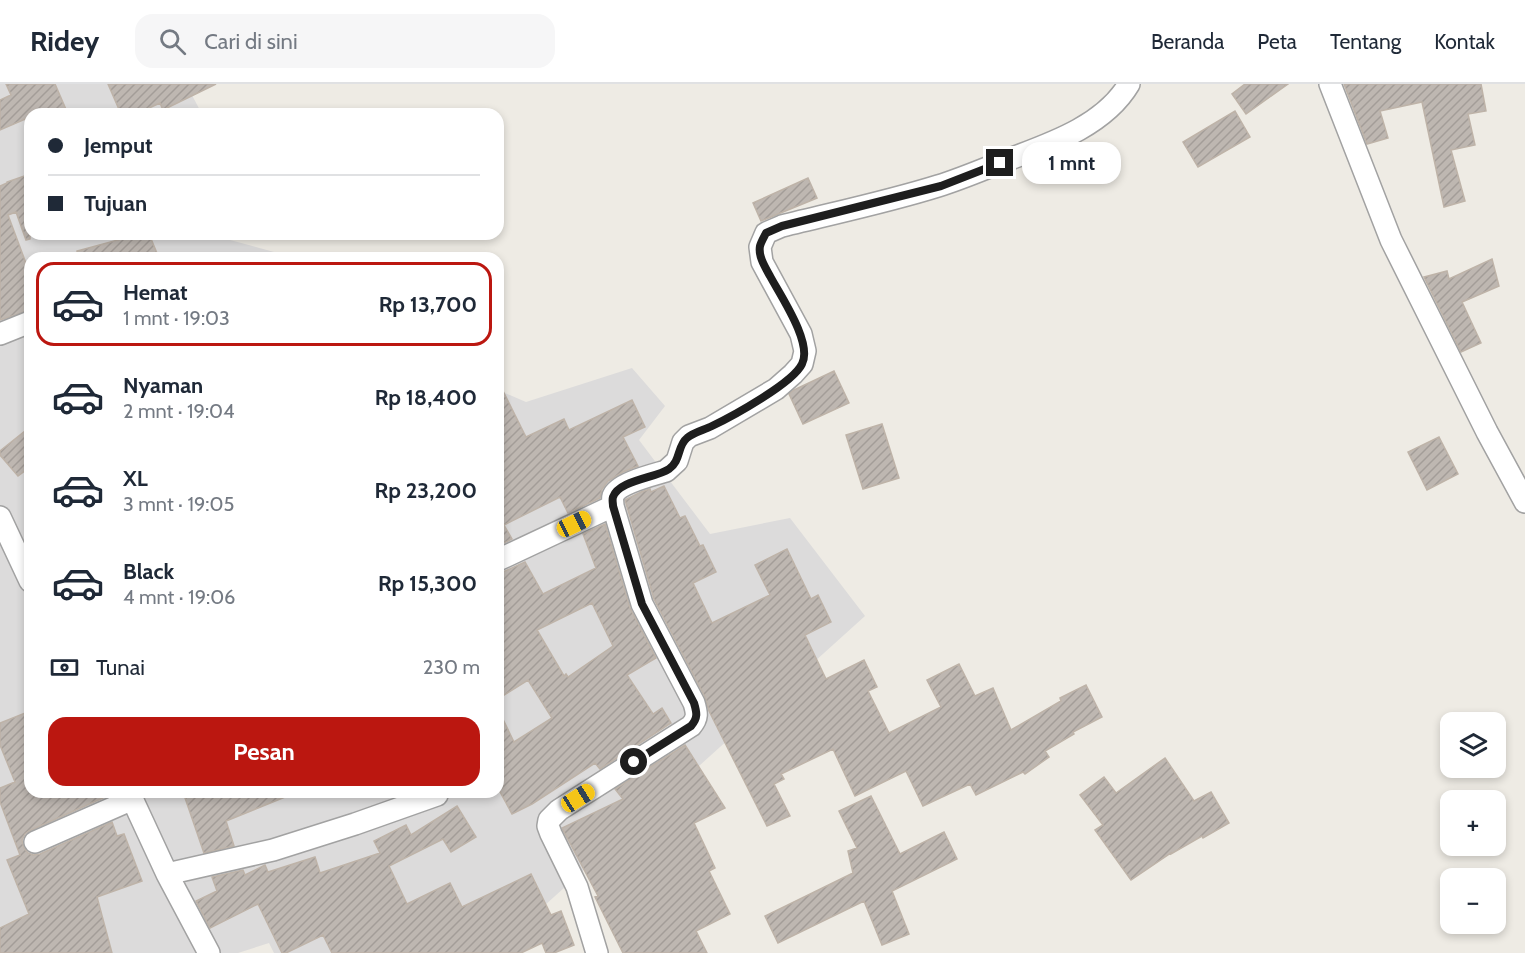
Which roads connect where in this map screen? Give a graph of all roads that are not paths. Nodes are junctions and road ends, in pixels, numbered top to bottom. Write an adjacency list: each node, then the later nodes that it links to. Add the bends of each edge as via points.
1 (1129, 84): 6 (street, via 1100,115 1040,148 941,186 766,233 760,247 762,262 801,334 805,351 802,364 776,389 689,436 672,467 627,484 614,496)
2 (1330, 84): 5 (street, via 1391,240)
3 (24, 324): 4 (street)
4 (0, 334)
5 (1525, 502)
6 (613, 506): 8 (street); 16 (street, via 642,604 697,712 691,726 549,819 551,834 577,887)
7 (0, 518): 9 (street)
8 (504, 557)
9 (24, 568)
10 (127, 798): 13 (street)
11 (132, 798): 14 (street)
12 (429, 798): 14 (street, via 273,850)
13 (35, 842)
14 (167, 874): 15 (street)
15 (209, 953)
16 (597, 953)

